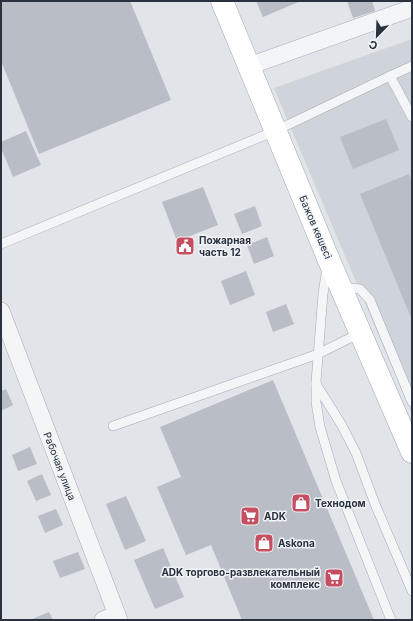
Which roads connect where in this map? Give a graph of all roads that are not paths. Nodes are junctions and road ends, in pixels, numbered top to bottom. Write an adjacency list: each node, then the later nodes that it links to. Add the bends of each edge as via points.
1 (222, 1): 3 (main road, Бажов көшесі)
2 (402, 7): 3 (street)
3 (249, 66): 7 (main road, Бажов көшесі)
4 (412, 66): 5 (lane)
5 (390, 76): 6 (lane); 7 (lane)
6 (412, 117)
7 (276, 131): 8 (lane); 9 (main road, Бажов көшесі)
8 (1, 244)
9 (328, 258): 10 (main road, Бажов көшесі); 13 (lane)
10 (341, 287): 12 (main road, Бажов көшесі); 15 (lane, via 360,289 370,300)
11 (1, 311): 19 (street, Рабочая улица)
12 (361, 332): 13 (lane); 17 (main road, Бажов көшесі)
13 (318, 354): 14 (lane); 16 (lane)
14 (316, 382): 18 (lane, via 356,452); 20 (lane, via 320,428 336,481)
15 (412, 402)
16 (113, 426)
17 (412, 452)
18 (412, 591)
19 (113, 618)
20 (391, 620)

